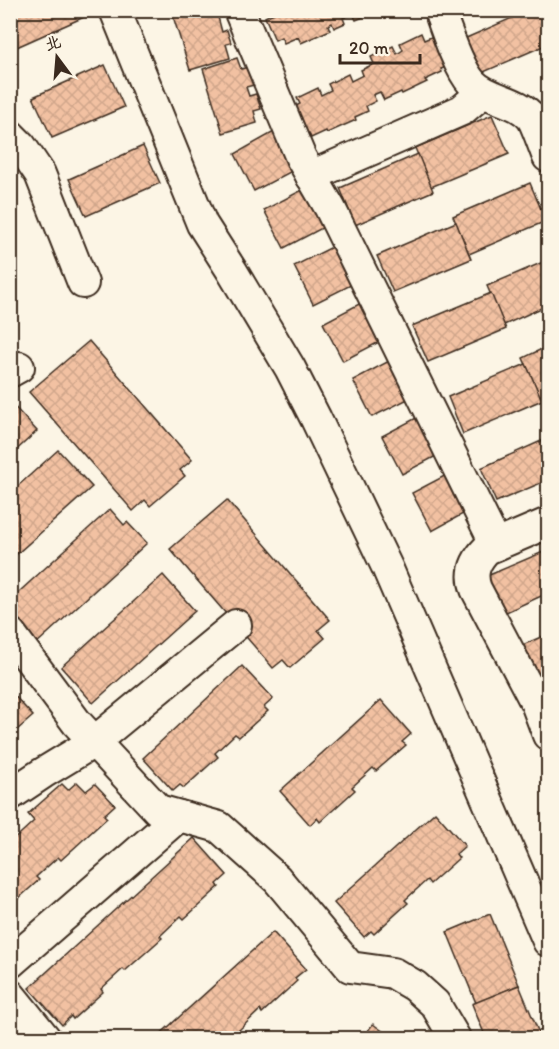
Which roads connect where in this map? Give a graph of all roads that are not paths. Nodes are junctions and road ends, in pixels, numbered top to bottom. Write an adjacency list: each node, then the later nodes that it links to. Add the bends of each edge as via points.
1 (114, 10): 17 (street, via 201,224 290,368 316,419 387,567)
2 (239, 10): 7 (street)
3 (438, 10): 4 (street, via 465,74)
4 (483, 92): 6 (street, via 515,105 532,118); 7 (street, via 462,110)
5 (10, 135): 8 (street, via 40,174)
6 (549, 157)
7 (311, 176): 10 (street)
8 (83, 283)
9 (549, 523): 10 (street)
10 (496, 544): 13 (street, via 479,557 473,582)
11 (236, 625): 14 (street)
12 (10, 633): 14 (street)
13 (549, 735)
14 (94, 742): 15 (street); 16 (street, via 158,810)
15 (10, 795)
16 (178, 816): 18 (street); 21 (street, via 219,827 277,879 350,967 393,973 415,986 435,1004)
17 (549, 941)
18 (10, 963)
19 (10, 995): 20 (street)
20 (45, 1038)
21 (455, 1038)

